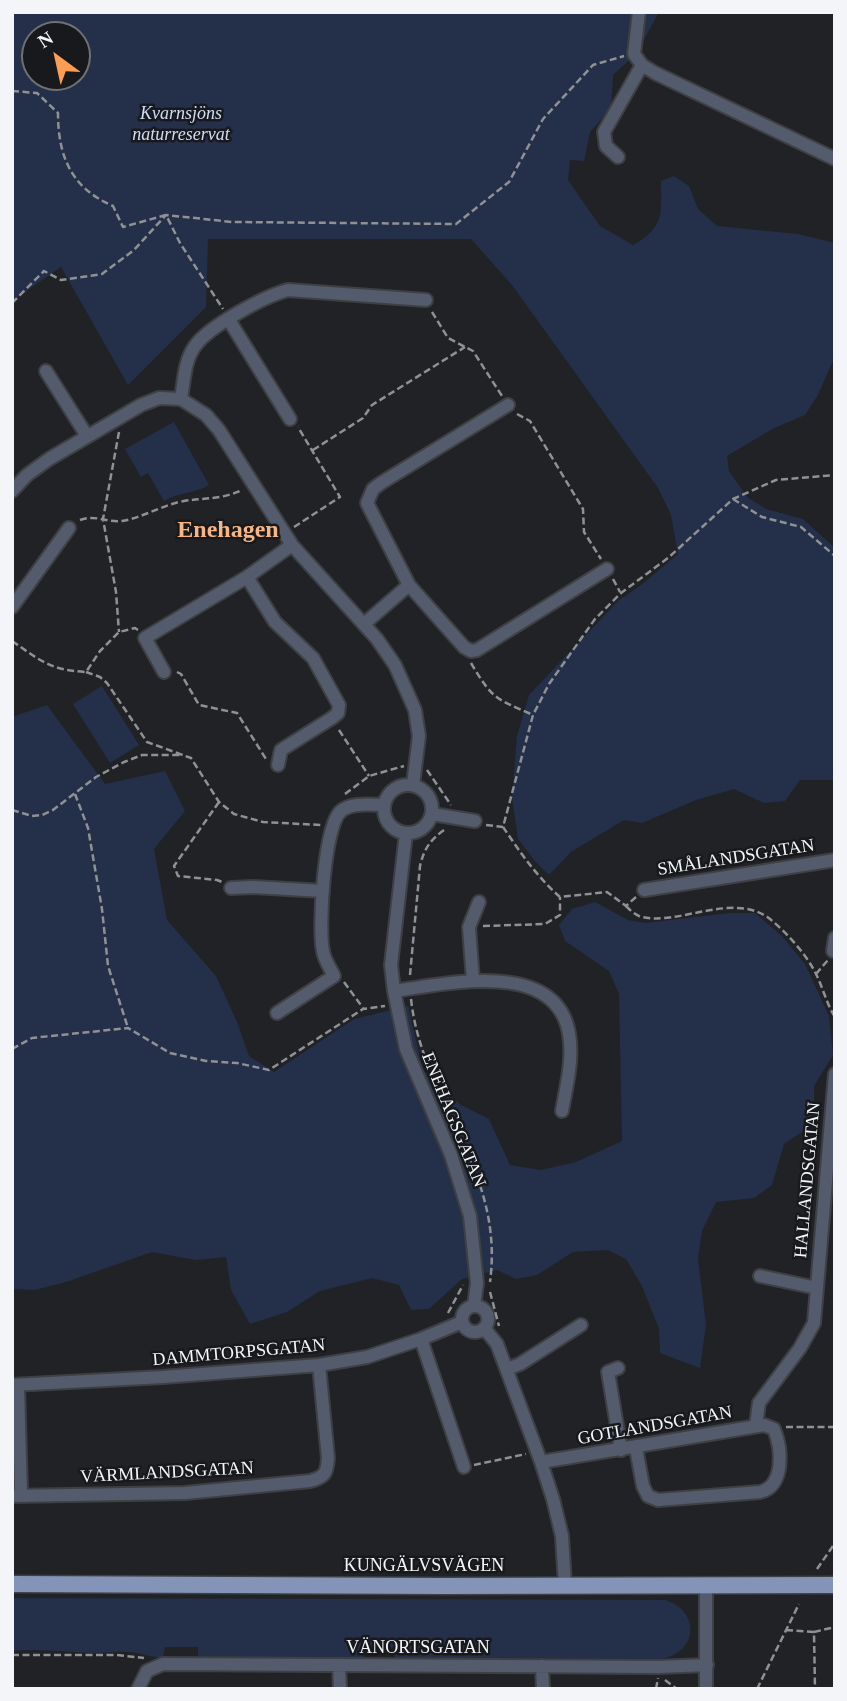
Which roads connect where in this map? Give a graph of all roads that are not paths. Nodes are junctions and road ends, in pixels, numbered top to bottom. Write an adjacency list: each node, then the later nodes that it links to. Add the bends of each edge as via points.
1 (639, 12): 2 (street)
2 (638, 59): 3 (street, via 604,132 606,146); 4 (street, via 655,73)
3 (618, 157)
4 (835, 159)
5 (426, 300): 6 (street, via 288,290 270,295)
6 (229, 320): 8 (street, via 195,346 187,360); 10 (street)
7 (46, 371): 11 (street)
8 (181, 399): 11 (street, via 159,398 141,405); 14 (street, via 219,430)
9 (508, 405): 17 (street, via 381,483 369,495 368,503)
10 (290, 419)
11 (88, 436): 12 (street, via 49,459)
12 (12, 491)
13 (68, 528): 18 (street)
14 (292, 545): 16 (street); 19 (street)
15 (607, 569): 17 (street, via 471,651)
16 (247, 577): 20 (street, via 145,638); 21 (street, via 275,622 313,658 337,700 338,712 281,750)
17 (409, 585): 19 (street)
18 (12, 607)
19 (364, 624): 22 (street, via 395,665 415,710 419,736)
20 (164, 672)
21 (278, 765)
22 (413, 785): 23 (street, via 392,790); 24 (street, via 428,795)
23 (384, 805): 26 (street, via 390,826); 30 (street, via 346,808 325,823)
24 (432, 814): 25 (street); 26 (street, via 423,828)
25 (475, 821)
26 (407, 834): 33 (street, ENEHAGSGATAN, via 391,965)
27 (835, 860): 29 (street, SMÅLANDSGATAN)
28 (231, 888): 30 (street)
29 (643, 890)
30 (323, 891): 34 (street, via 323,954 334,976)
31 (479, 902): 32 (street, via 469,927)
32 (473, 981): 33 (street); 36 (street, via 509,981 553,1000 570,1038)
33 (394, 991): 39 (street, ENEHAGSGATAN, via 412,1067 462,1182 477,1283)
34 (277, 1013)
35 (835, 1074): 38 (street, HALLANDSGATAN)
36 (562, 1111)
37 (760, 1276): 38 (street, HALLANDSGATAN)
38 (817, 1288): 48 (street, HALLANDSGATAN, via 814,1323 759,1403)
39 (474, 1306): 40 (street, ENEHAGSGATAN, via 463,1312); 42 (street, via 487,1314)
40 (462, 1322): 42 (street, via 470,1331); 43 (street, DAMMTORPSGATAN)
41 (582, 1325): 46 (street)
42 (484, 1328): 46 (street)
43 (421, 1339): 44 (street, DAMMTORPSGATAN, via 368,1357); 52 (street)
44 (319, 1365): 47 (street, DAMMTORPSGATAN); 53 (street, VÄRMLANDSGATAN, via 328,1458 323,1478 185,1493)
45 (618, 1368): 50 (street, via 608,1372)
46 (507, 1369): 51 (street)
47 (15, 1385): 53 (street)
48 (756, 1425): 49 (street, GOTLANDSGATAN); 49 (street, GOTLANDSGATAN, via 777,1425 779,1443 776,1482 760,1492 659,1500 648,1496 643,1486)
49 (636, 1448): 50 (street, GOTLANDSGATAN)
50 (621, 1450): 51 (street, GOTLANDSGATAN)
51 (539, 1457): 55 (street, via 562,1536)
52 (464, 1467)
53 (17, 1496)
54 (12, 1584): 55 (main road, KUNGÄLVSVÄGEN)
55 (565, 1585): 56 (main road, KUNGÄLVSVÄGEN)
56 (706, 1585): 57 (main road, KUNGÄLVSVÄGEN); 58 (street)
57 (835, 1585)
58 (707, 1664): 60 (street, VÄNORTSGATAN); 64 (street)
59 (339, 1666): 60 (street, VÄNORTSGATAN); 61 (street, VÄNORTSGATAN, via 163,1664 146,1671); 62 (street)
60 (542, 1666): 63 (street)
61 (138, 1687)
62 (340, 1689)
63 (543, 1689)
64 (706, 1689)

